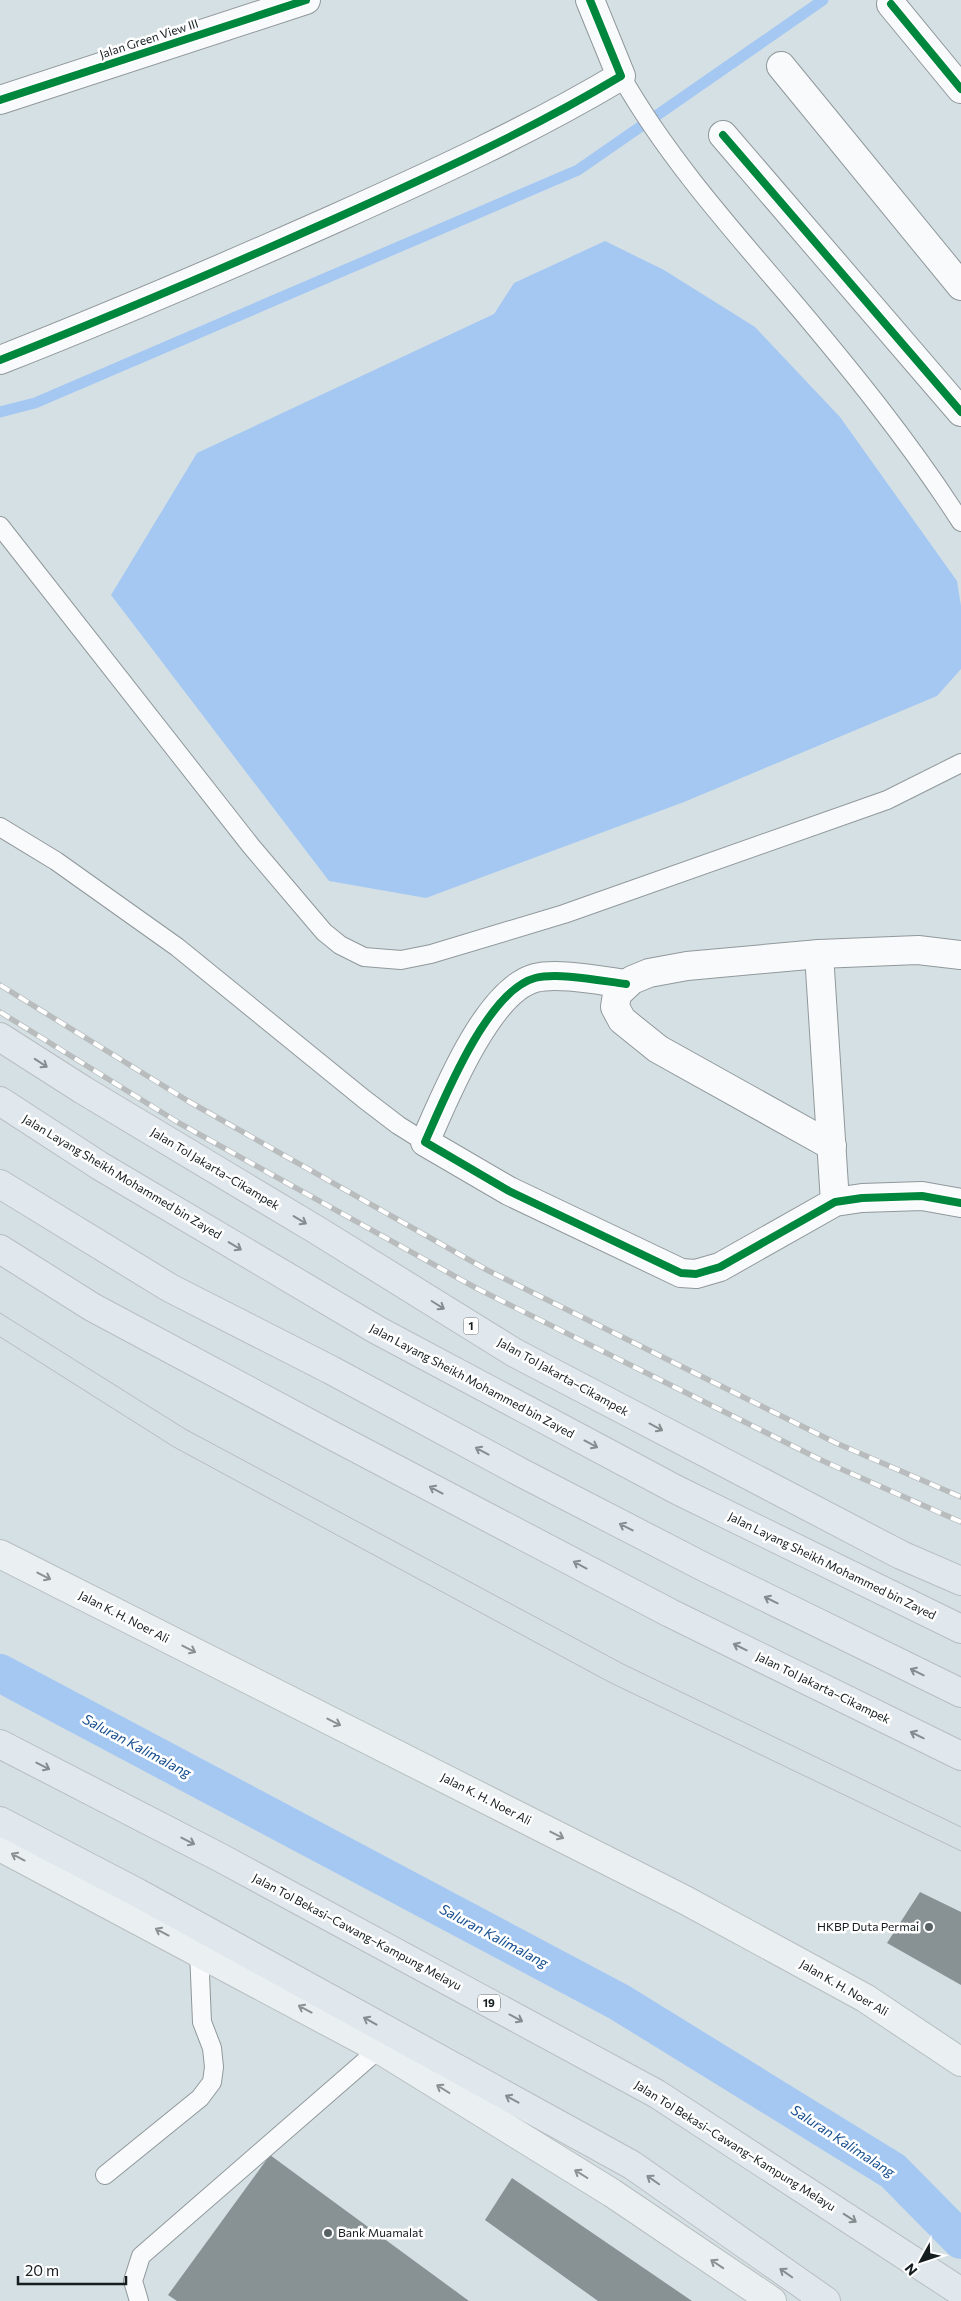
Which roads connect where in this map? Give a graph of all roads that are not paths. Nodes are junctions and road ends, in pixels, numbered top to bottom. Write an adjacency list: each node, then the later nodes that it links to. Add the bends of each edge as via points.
1 (306, 0): 7 (street, Jalan Green View III)
2 (590, 0): 5 (street)
3 (891, 4): 6 (street)
4 (781, 66): 9 (street)
5 (628, 87): 10 (street, via 560,112 431,176 281,243); 12 (lane, via 672,154 899,432)
6 (961, 89)
7 (0, 100)
8 (723, 135): 11 (street)
9 (961, 286)
10 (0, 360)
11 (959, 406)
12 (961, 522)
13 (0, 526): 14 (lane, via 251,846 324,932 346,949 364,957 401,960 431,954 564,914 887,800)
14 (961, 763)
15 (0, 827): 21 (lane, via 56,860 177,947 370,1104)
16 (819, 954): 17 (street, via 918,950); 18 (street, via 667,969); 22 (street)
17 (961, 955)
18 (626, 984): 21 (street, via 544,977 528,981 512,991 493,1012 472,1045); 22 (street, via 615,1002 616,1012 628,1026 658,1049)
19 (0, 1037): 28 (highway, Jalan Tol Jakarta–Cikampek / 1, one-way to 28, via 515,1353 901,1555)
20 (0, 1102): 29 (highway, Jalan Layang Sheikh Mohammed bin Zayed, one-way to 29, via 100,1166 376,1330 676,1490)
21 (425, 1142): 24 (street, via 509,1191 681,1273 696,1274 720,1267)
22 (832, 1146): 24 (street)
23 (0, 1184): 30 (highway, one-way to 23, via 704,1567 170,1288)
24 (835, 1202): 25 (street, via 922,1196)
25 (961, 1203)
26 (0, 1249): 32 (highway, Jalan Tol Jakarta–Cikampek, one-way to 26, via 670,1613 335,1437 92,1307)
27 (0, 1554): 37 (main road, Jalan K. H. Noer Ali, one-way to 37, via 685,1900 865,1998)
28 (961, 1581)
29 (961, 1630)
30 (961, 1693)
31 (0, 1744): 39 (highway, Jalan Tol Bekasi–Cawang–Kampung Melayu / 19, one-way to 39, via 221,1858 657,2094)
32 (961, 1756)
33 (0, 1821): 42 (highway, one-way to 33, via 632,2165 138,1893)
34 (0, 1847): 35 (main road, one-way to 34)
35 (199, 1951): 36 (main road, one-way to 35); 38 (lane, via 202,2022 212,2048 212,2082 200,2098)
36 (379, 2049): 40 (lane, via 141,2256 134,2281); 41 (main road, one-way to 36, via 612,2193)
37 (961, 2062)
38 (105, 2176)
39 (961, 2292)
40 (139, 2301)
41 (772, 2301)
42 (826, 2301)

